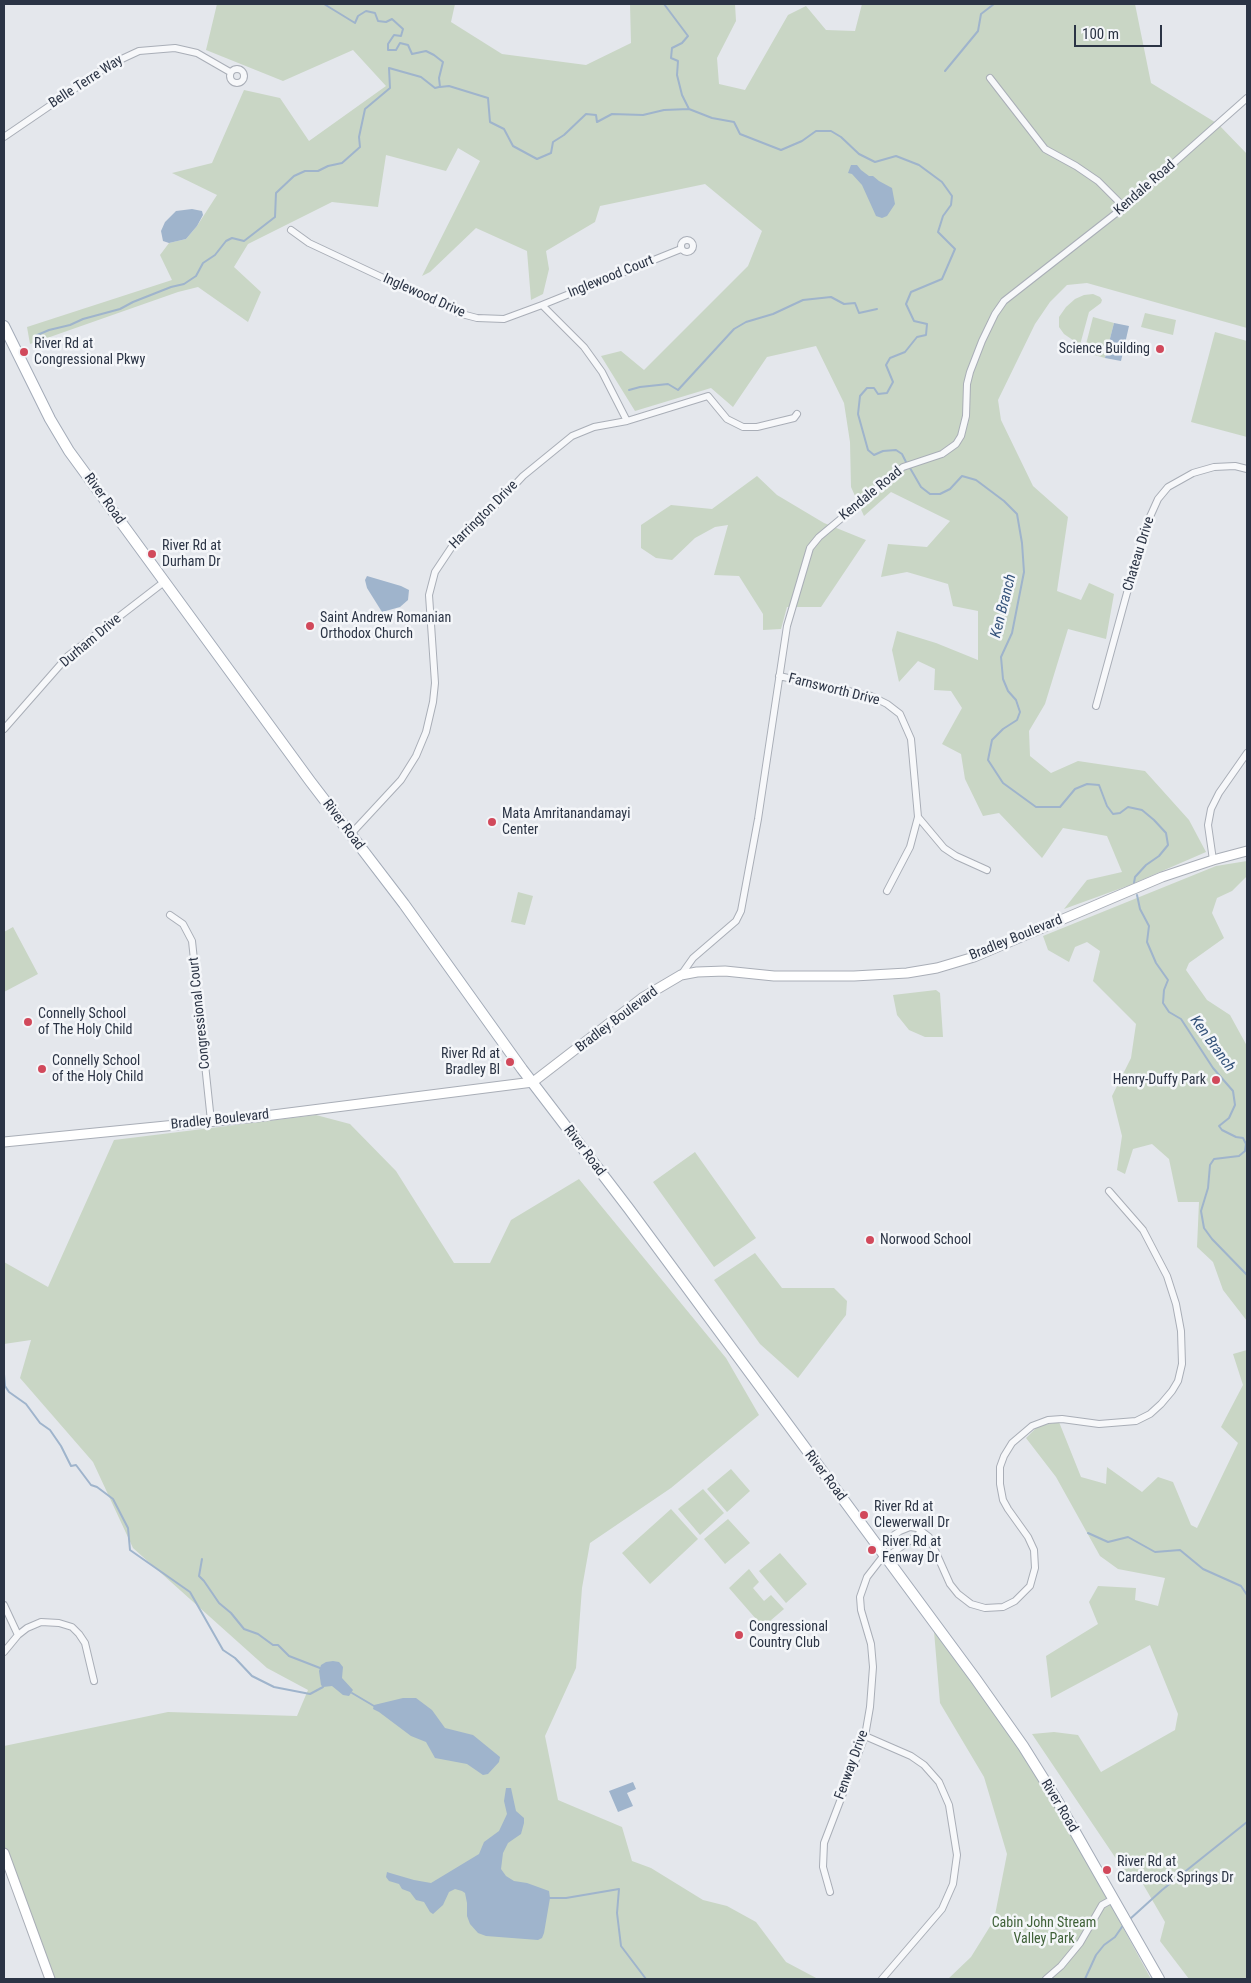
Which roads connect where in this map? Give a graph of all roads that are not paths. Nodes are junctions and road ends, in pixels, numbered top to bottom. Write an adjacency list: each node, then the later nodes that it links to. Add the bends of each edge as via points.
1 (230, 72): 4 (street, Belle Terre Way, via 198,54 175,48 138,51 111,64)
2 (990, 78): 5 (street, via 1045,149 1098,181)
3 (1247, 98): 5 (street, Kendale Road)
4 (4, 137)
5 (1124, 207): 15 (street, Kendale Road, via 1004,301 982,341 970,372 966,416 956,444 942,454 903,467 810,548 787,626)
6 (291, 230): 8 (street, Inglewood Drive, via 309,243 458,313 477,318 504,319)
7 (681, 248): 8 (street, Inglewood Court)
8 (542, 305): 12 (street, via 584,347 602,372)
9 (4, 326): 10 (main road, River Road)
10 (8, 346): 14 (main road, River Road, via 69,451)
11 (798, 414): 12 (street, Harrington Drive, via 794,418 743,428 727,419 708,396)
12 (626, 421): 20 (street, Harrington Drive, via 594,427 572,436 523,476 444,556 435,572 429,595 435,682 426,732 401,780)
13 (1247, 469): 16 (street, Chateau Drive, via 1214,467 1193,473 1168,488 1158,500 1142,538)
14 (164, 582): 17 (street, Durham Drive, via 68,656); 20 (main road, River Road)
15 (780, 676): 19 (street, Farnsworth Drive, via 871,696 900,714 911,739); 26 (street, Kendale Road, via 740,914 693,958)
16 (1096, 706)
17 (4, 729)
18 (1247, 753): 22 (street, via 1211,808 1208,825)
19 (918, 816): 23 (street, via 944,848); 24 (street, via 910,847)
20 (350, 835): 27 (main road, River Road)
21 (1247, 851): 22 (main road, Bradley Boulevard)
22 (1213, 860): 26 (main road, Bradley Boulevard, via 1162,877 974,957 936,968 845,976 774,976 725,971)
23 (987, 870)
24 (887, 891)
25 (170, 915): 28 (street, Congressional Court, via 183,924 192,941)
26 (681, 975): 27 (main road, Bradley Boulevard, via 642,998)
27 (533, 1082): 28 (main road, Bradley Boulevard); 32 (main road, River Road)
28 (211, 1121): 29 (main road, Bradley Boulevard)
29 (4, 1142)
30 (1109, 1191): 31 (street, via 1143,1230 1167,1276 1181,1331 1182,1364 1178,1381 1161,1404 1136,1421 1099,1424 1048,1420 1032,1426 1012,1443 1000,1467 1003,1500 1028,1537 1034,1550 1036,1568 1030,1586 1016,1602 985,1608 971,1604 950,1584 929,1537)
31 (922, 1532): 32 (street, via 891,1554); 32 (street, via 910,1527 900,1531)
32 (881, 1551): 37 (street, Fenway Drive, via 866,1577 860,1597 873,1667); 40 (main road, River Road, via 1023,1746)
33 (4, 1605): 34 (street)
34 (18, 1635): 35 (street); 36 (street, via 41,1622 72,1627 85,1643)
35 (4, 1652)
36 (94, 1681)
37 (865, 1736): 39 (street, Fenway Drive, via 824,1844 823,1867); 42 (street, via 912,1756 924,1765 939,1782 954,1824 956,1855 953,1884 942,1909)
38 (4, 1853): 41 (main road)
39 (830, 1892)
40 (1113, 1899): 43 (street, via 1102,1905 1080,1943); 44 (main road, River Road)
41 (50, 1979)
42 (882, 1979)
43 (1046, 1979)
44 (1159, 1979)

